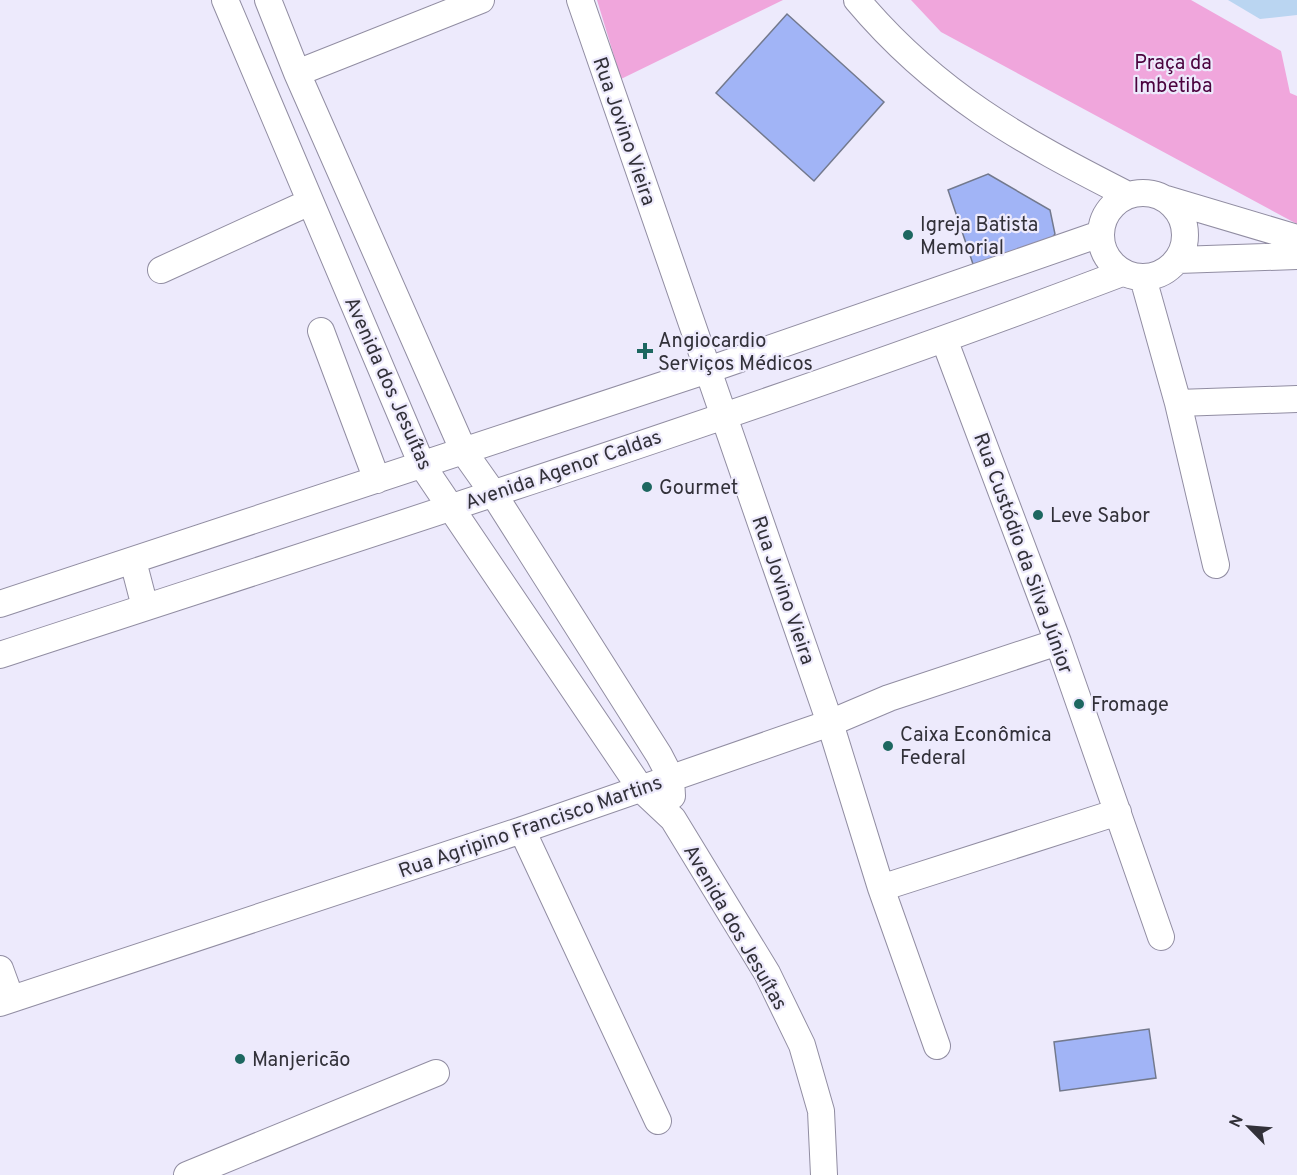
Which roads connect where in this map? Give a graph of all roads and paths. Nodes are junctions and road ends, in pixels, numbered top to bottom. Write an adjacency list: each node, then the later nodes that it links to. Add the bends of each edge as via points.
1 (225, 0): 9 (street, Avenida dos Jesuítas)
2 (268, 0): 6 (street, Avenida dos Jesuítas)
3 (480, 0): 6 (street)
4 (580, 0): 18 (street, Rua Jovino Vieira)
5 (857, 0): 7 (street, via 884,32 946,89 1034,148)
6 (297, 73): 22 (street, Avenida dos Jesuítas)
7 (1128, 195): 8 (street, via 1148,192); 10 (street, via 1108,210)
8 (1166, 199): 11 (street); 13 (street, via 1182,216 1186,239)
9 (310, 202): 14 (street); 23 (street, Avenida dos Jesuítas)
10 (1100, 234): 15 (street, via 1106,256); 18 (street)
11 (1297, 238)
12 (1297, 256): 13 (street)
13 (1178, 260): 15 (street, via 1163,273)
14 (161, 270)
15 (1133, 275): 17 (street, Avenida Agenor Caldas); 20 (street)
16 (321, 331): 24 (street)
17 (944, 339): 21 (street, Avenida Agenor Caldas); 31 (street, Rua Custódio da Silva Júnior)
18 (708, 370): 21 (street, Rua Jovino Vieira); 22 (street)
19 (1297, 399): 20 (street)
20 (1178, 403): 28 (street)
21 (723, 414): 25 (street, Avenida Agenor Caldas); 33 (street, Rua Jovino Vieira)
22 (464, 452): 23 (street); 25 (street, Avenida dos Jesuítas)
23 (422, 465): 24 (street); 26 (street, Avenida dos Jesuítas)
24 (377, 480): 27 (street)
25 (493, 493): 26 (street, Avenida Agenor Caldas); 34 (street, Avenida dos Jesuítas)
26 (451, 507): 30 (street, Avenida Agenor Caldas); 35 (street, Avenida dos Jesuítas)
27 (133, 561): 29 (street); 30 (street)
28 (1216, 565)
29 (0, 604)
30 (145, 607): 32 (street, Avenida Agenor Caldas)
31 (1058, 642): 33 (street, Rua Agripino Francisco Martins, via 889,698); 36 (street, Rua Custódio da Silva Júnior)
32 (0, 655)
33 (830, 723): 34 (street, Rua Agripino Francisco Martins); 39 (street, Rua Jovino Vieira)
34 (670, 778): 35 (street, Rua Agripino Francisco Martins); 37 (street, Avenida dos Jesuítas)
35 (641, 789): 37 (street, Avenida dos Jesuítas); 38 (street, Rua Agripino Francisco Martins)
36 (1118, 812): 39 (street); 40 (street, Rua Custódio da Silva Júnior)
37 (673, 819): 47 (street, Avenida dos Jesuítas, via 767,973 802,1045 820,1111)
38 (522, 830): 42 (street, Rua Agripino Francisco Martins); 45 (street)
39 (881, 888): 43 (street, Rua Jovino Vieira)
40 (1161, 937)
41 (0, 969): 42 (street)
42 (6, 1001)
43 (937, 1046)
44 (436, 1073): 46 (street)
45 (658, 1121)
46 (187, 1175)
47 (825, 1175)

